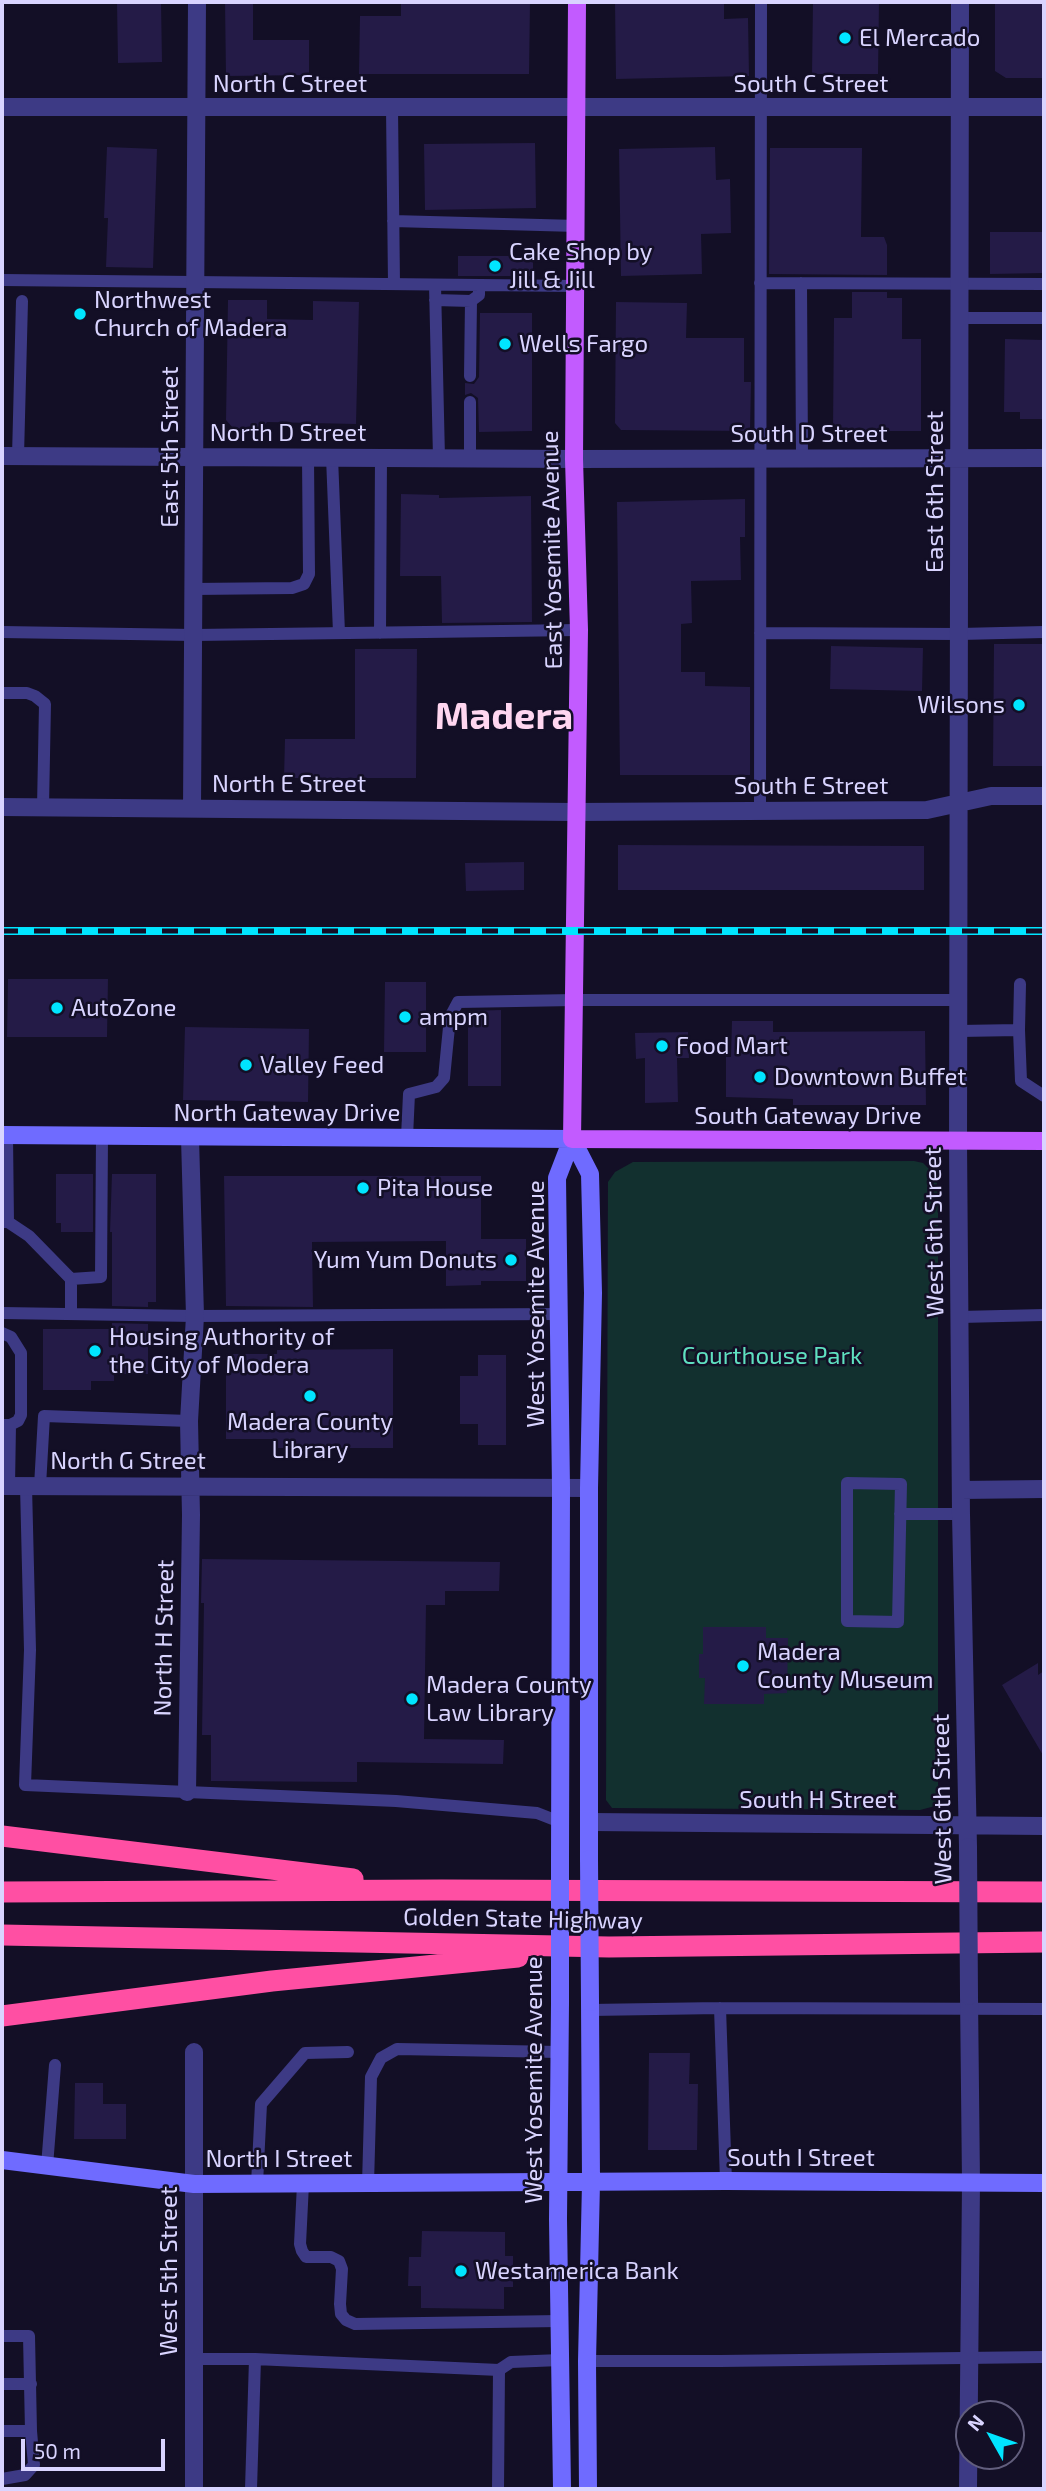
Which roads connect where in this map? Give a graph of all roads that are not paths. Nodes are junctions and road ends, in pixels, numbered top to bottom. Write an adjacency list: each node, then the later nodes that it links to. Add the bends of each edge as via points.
1 (197, 2): 7 (street, East 5th Street)
2 (577, 2): 9 (main road, East Yosemite Avenue)
3 (761, 2): 11 (lane)
4 (960, 2): 10 (street, East 6th Street)
5 (2, 107): 7 (street, North C Street)
6 (1044, 107): 10 (street, South C Street)
7 (197, 108): 8 (street, North C Street); 16 (street, East 5th Street)
8 (392, 108): 9 (street, North C Street); 12 (lane)
9 (578, 108): 11 (street, South C Street); 13 (main road, East Yosemite Avenue)
10 (960, 108): 11 (street, South C Street); 19 (street, East 6th Street)
11 (760, 109): 15 (lane)
12 (393, 221): 13 (lane); 17 (lane)
13 (577, 226): 23 (main road, East Yosemite Avenue)
14 (2, 281): 16 (lane)
15 (760, 283): 18 (lane); 41 (lane)
16 (195, 284): 17 (lane); 32 (street, East 5th Street)
17 (394, 284): 21 (lane)
18 (801, 284): 19 (lane); 38 (lane)
19 (960, 284): 20 (lane); 27 (street, East 6th Street)
20 (1044, 284)
21 (435, 285): 22 (lane); 24 (lane)
22 (479, 285): 23 (lane); 25 (lane, via 479,295)
23 (576, 286): 40 (main road, East Yosemite Avenue)
24 (435, 300): 25 (lane); 36 (lane)
25 (471, 301): 29 (lane)
26 (22, 302): 31 (lane)
27 (960, 318): 28 (lane); 42 (street, East 6th Street)
28 (1044, 318)
29 (471, 373)
30 (472, 404): 37 (lane)
31 (10, 456): 32 (street, North D Street)
32 (194, 457): 35 (street, North D Street); 43 (street, East 5th Street)
33 (332, 457): 34 (street, North D Street); 35 (street, North D Street); 47 (lane)
34 (381, 457): 36 (street, North D Street); 48 (lane)
35 (308, 458): 43 (lane, via 309,574 304,584)
36 (439, 458): 37 (street, North D Street)
37 (470, 458): 40 (street, North D Street)
38 (802, 458): 41 (street, South D Street); 42 (street, South D Street)
39 (1044, 458): 42 (street, South D Street)
40 (574, 459): 41 (street, South D Street); 44 (main road, East Yosemite Avenue)
41 (761, 459): 49 (lane)
42 (960, 460): 50 (street, East 6th Street)
43 (193, 589): 51 (street, East 5th Street)
44 (579, 631): 48 (lane); 59 (main road, East Yosemite Avenue)
45 (2, 632): 51 (lane)
46 (1044, 632): 50 (lane)
47 (339, 633): 48 (lane); 51 (lane)
48 (380, 633)
49 (761, 633): 50 (lane); 58 (lane)
50 (960, 634): 54 (street, East 6th Street)
51 (194, 635): 57 (street, East 5th Street)
52 (2, 693): 56 (lane, via 27,693 45,704)
53 (1044, 796): 54 (street, South E Street, via 990,796)
54 (960, 804): 58 (street, South E Street, via 927,810); 61 (street, East 6th Street)
55 (2, 807): 56 (street, North E Street)
56 (43, 807): 57 (street, North E Street)
57 (192, 808): 59 (street, North E Street)
58 (760, 809): 59 (street, South E Street)
59 (575, 812): 62 (main road, East Yosemite Avenue)
60 (1020, 984): 63 (lane)
61 (959, 991): 62 (lane); 64 (street, West 6th Street)
62 (575, 1000): 68 (lane, via 458,1002 450,1017 444,1078 436,1087 409,1094); 70 (main road, East Yosemite Avenue)
63 (1019, 1030): 64 (lane); 65 (lane, via 1021,1081)
64 (959, 1031): 72 (street, West 6th Street)
65 (1044, 1096)
66 (5, 1135): 67 (main road, North Gateway Drive); 73 (lane)
67 (102, 1137): 69 (main road, North Gateway Drive); 74 (lane, via 101,1277)
68 (407, 1137): 69 (main road, North Gateway Drive); 70 (main road, North Gateway Drive)
69 (190, 1138): 79 (street)
70 (572, 1139): 72 (main road, South Gateway Drive); 77 (main road, West Yosemite Avenue, via 557,1178); 87 (main road, via 590,1174)
71 (1044, 1140): 72 (main road, South Gateway Drive)
72 (958, 1142): 80 (street, West 6th Street)
73 (5, 1222): 74 (lane, via 29,1236)
74 (71, 1279): 76 (lane)
75 (2, 1313): 76 (lane)
76 (71, 1313): 79 (lane)
77 (559, 1314): 79 (lane); 86 (main road, West Yosemite Avenue)
78 (1044, 1315): 80 (lane)
79 (195, 1316): 82 (street)
80 (960, 1317): 88 (street, West 6th Street)
81 (2, 1333): 83 (lane, via 11,1337 21,1353 21,1415)
82 (189, 1421): 84 (lane, via 44,1416); 85 (street)
83 (6, 1425): 84 (lane)
84 (19, 1486): 85 (street, North G Street); 92 (lane, via 30,1650 25,1785)
85 (190, 1486): 86 (street, North G Street); 92 (street, North H Street)
86 (561, 1488): 87 (street, North G Street); 93 (main road, West Yosemite Avenue)
87 (589, 1488): 94 (main road)
88 (961, 1489): 89 (street); 91 (street, West 6th Street)
89 (1044, 1489)
90 (900, 1514): 90 (lane, via 901,1484 847,1483 847,1621 898,1622); 91 (lane)
91 (961, 1514): 95 (street, West 6th Street)
92 (187, 1791): 93 (lane, via 396,1801 537,1813)
93 (560, 1822): 94 (main road); 111 (main road, West Yosemite Avenue, bridge)
94 (591, 1822): 95 (street, South H Street); 105 (main road, bridge)
95 (968, 1826): 96 (street, South H Street); 104 (street, West 6th Street, bridge)
96 (1044, 1826)
97 (2, 1836): 98 (highway)
98 (442, 1890): 99 (highway, Golden State Highway); 100 (highway, Golden State Highway)
99 (2, 1892)
100 (1044, 1892)
101 (2, 1935): 103 (highway, Golden State Highway)
102 (1044, 1942): 103 (highway, Golden State Highway)
103 (609, 1947): 108 (highway, via 272,1981)
104 (969, 2003): 106 (lane); 107 (lane); 119 (street, West 6th Street)
105 (590, 2006): 106 (lane); 118 (main road)
106 (720, 2008): 115 (lane)
107 (1044, 2010)
108 (2, 2016)
109 (194, 2052): 121 (street, West 5th Street)
110 (348, 2052): 122 (lane, via 305,2053 261,2104)
111 (559, 2052): 117 (main road, West Yosemite Avenue); 123 (lane, via 397,2049 381,2058 371,2077)
112 (55, 2065): 114 (lane)
113 (2, 2160): 114 (main road, North I Street)
114 (47, 2166): 121 (main road, North I Street)
115 (726, 2182): 118 (main road, South I Street); 119 (main road, South I Street)
116 (303, 2183): 122 (main road, North I Street); 123 (main road, North I Street); 124 (lane, via 302,2251 306,2257 339,2261 341,2314 346,2320 367,2324)
117 (558, 2183): 118 (main road, South I Street); 123 (main road, North I Street); 124 (main road, West Yosemite Avenue)
118 (591, 2183): 131 (main road)
119 (971, 2183): 120 (main road, South I Street); 126 (street, West 6th Street)
120 (1044, 2183)
121 (194, 2184): 122 (main road, North I Street); 129 (street, West 5th Street)
122 (257, 2184)
123 (368, 2184)
124 (560, 2321): 130 (main road, West Yosemite Avenue)
125 (2, 2336): 134 (lane, via 29,2336)
126 (969, 2356): 127 (lane); 131 (lane); 143 (street, West 6th Street)
127 (1044, 2357)
128 (255, 2359): 129 (lane); 132 (lane); 139 (lane)
129 (194, 2360): 138 (street, West 5th Street)
130 (560, 2360): 132 (lane, via 511,2362); 141 (main road, West Yosemite Avenue)
131 (587, 2361): 142 (main road)
132 (499, 2370): 140 (lane)
133 (2, 2384): 134 (lane)
134 (30, 2384): 136 (lane)
135 (2, 2431): 136 (lane)
136 (32, 2431): 137 (lane, via 34,2465 25,2475)
137 (2, 2479)
138 (194, 2489)
139 (251, 2489)
140 (498, 2489)
141 (562, 2489)
142 (588, 2489)
143 (968, 2489)

